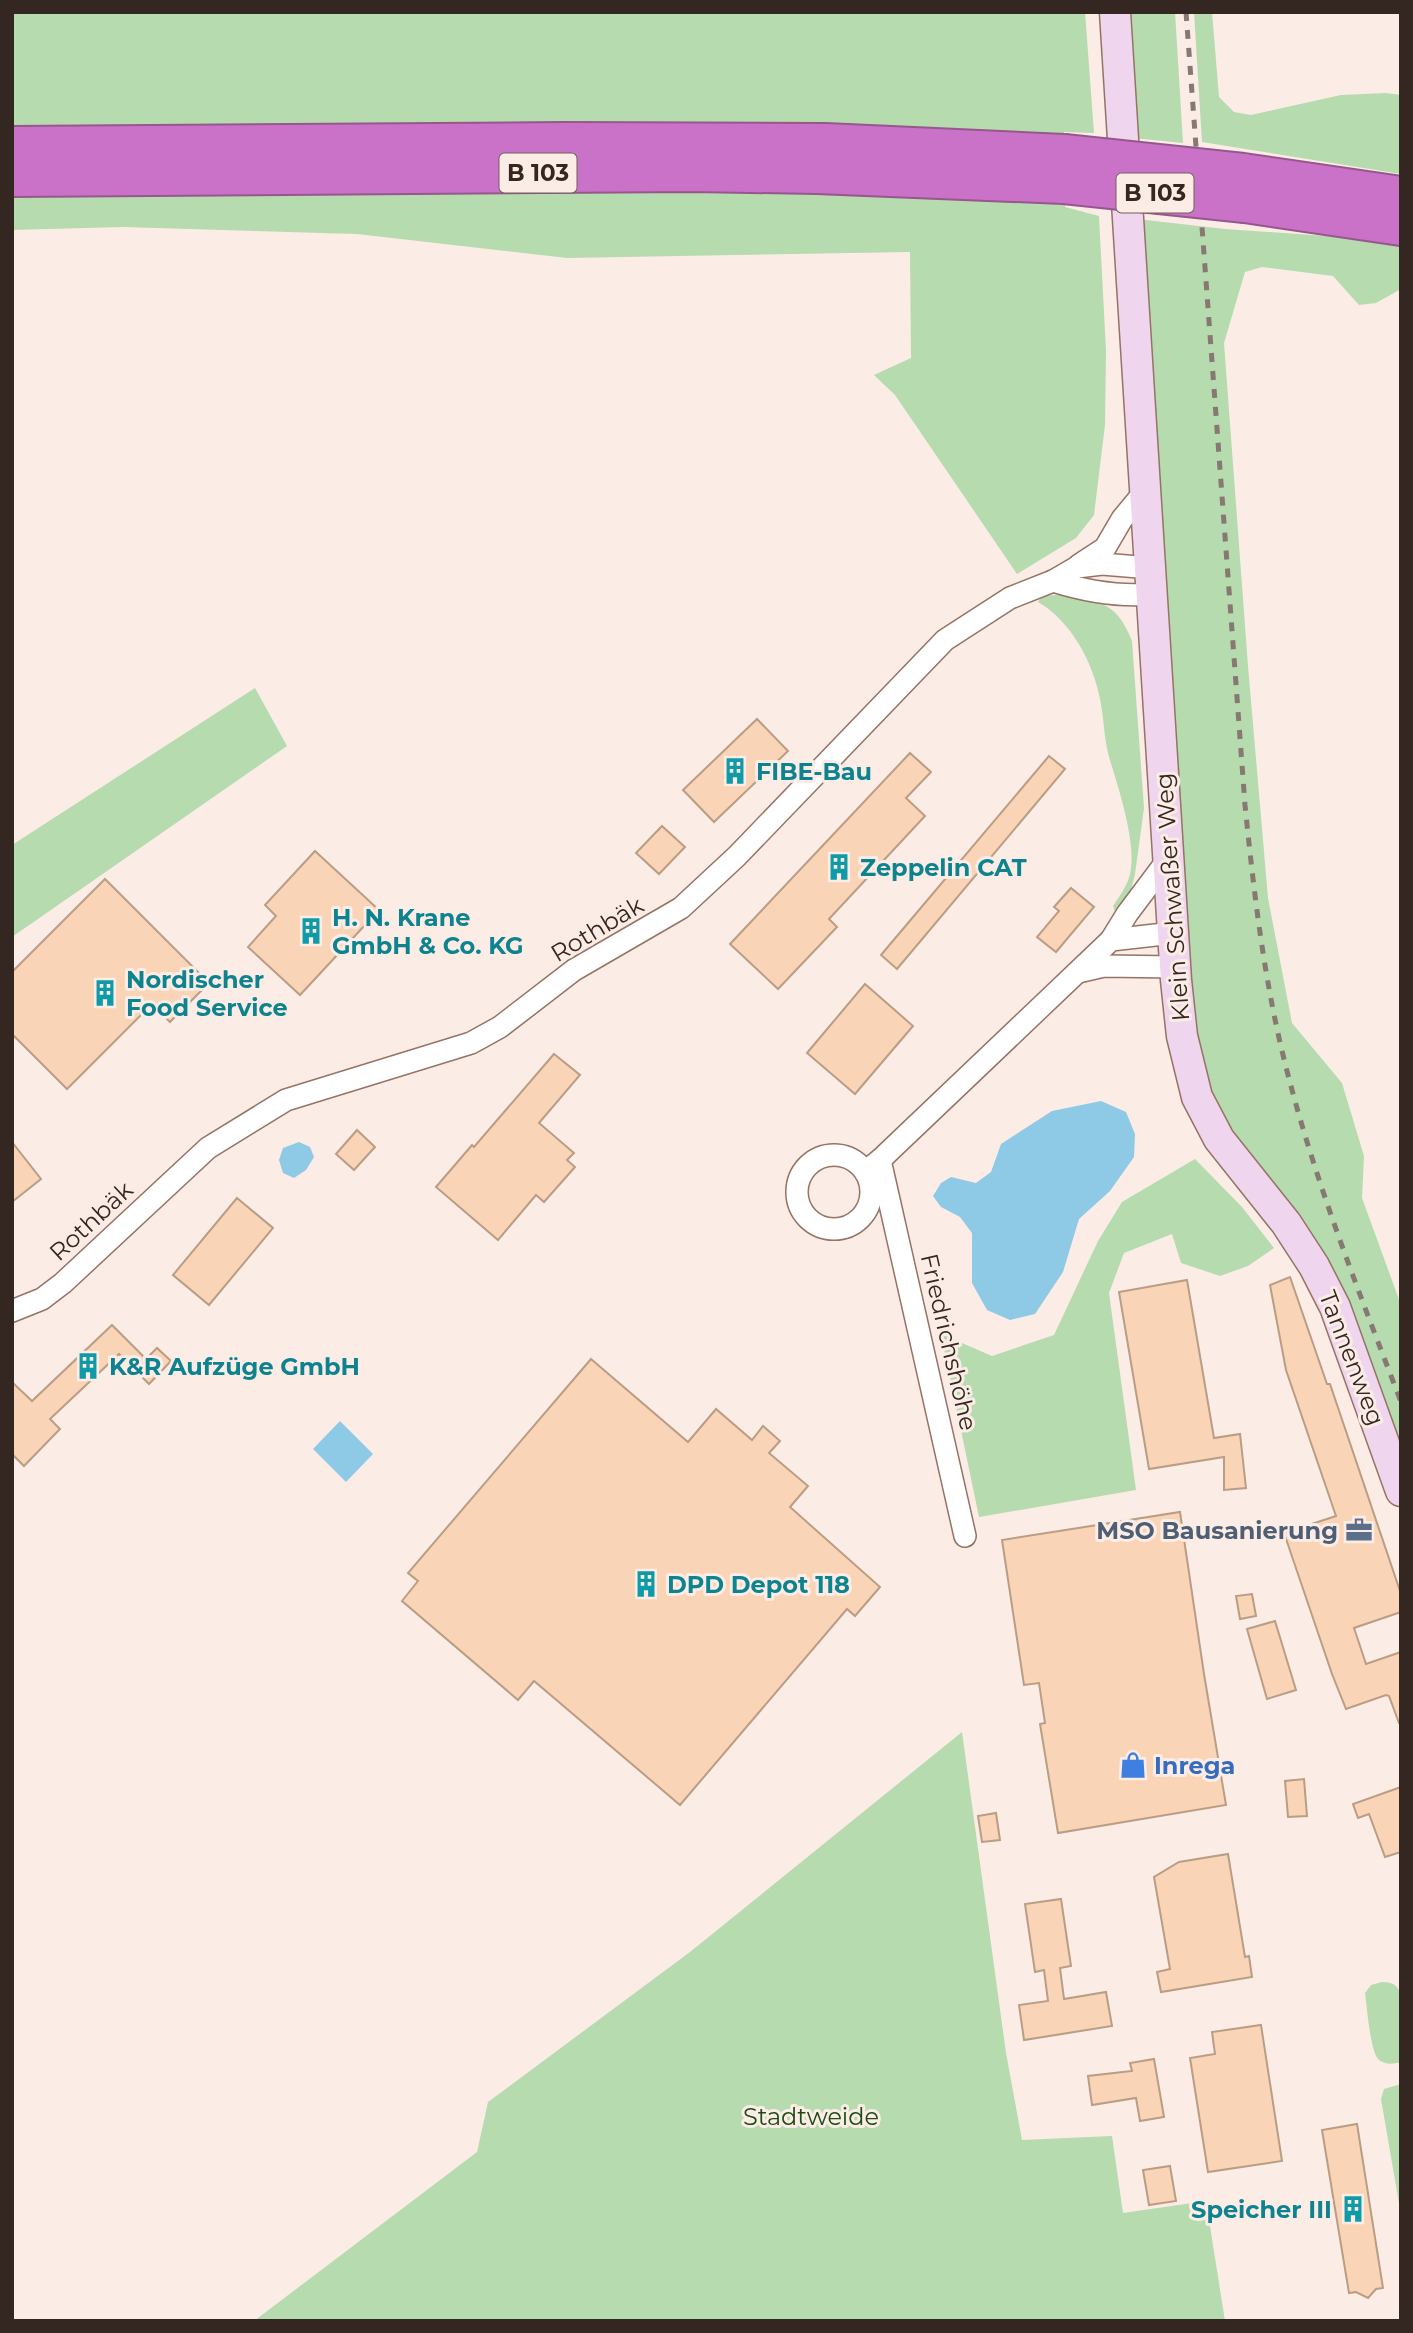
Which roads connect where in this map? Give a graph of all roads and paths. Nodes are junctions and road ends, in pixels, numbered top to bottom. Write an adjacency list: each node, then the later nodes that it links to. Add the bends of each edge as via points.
1 (1115, 12): 8 (street, Klein Schwaßer Weg)
2 (12, 146): 3 (highway, B 103, via 811,143)
3 (1064, 169): 4 (highway, B 103); 5 (highway, B 103, bridge)
4 (12, 177)
5 (1244, 188): 6 (highway, B 103); 7 (highway, B 103)
6 (1401, 196)
7 (1401, 226)
8 (1146, 490): 9 (street, Rothbäk, via 1105,548); 11 (street, Klein Schwaßer Weg)
9 (1077, 567): 10 (street, Rothbäk); 11 (street, Rothbäk, via 1102,564)
10 (1053, 581): 11 (street, via 1136,596); 18 (street, Rothbäk, via 1010,598 945,640 681,908 575,970 500,1027 471,1043 286,1100 208,1148 63,1283 42,1299)
11 (1152, 581): 12 (street, Klein Schwaßer Weg)
12 (1169, 858): 13 (street, Klein Schwaßer Weg); 14 (street, Friedrichshöhe)
13 (1173, 933): 14 (street); 15 (street, Klein Schwaßer Weg)
14 (1111, 940): 16 (street, Friedrichshöhe)
15 (1175, 967): 16 (street, via 1104,966); 17 (street, Klein Schwaßer Weg, via 1182,1036 1197,1097 1219,1139)
16 (1077, 972): 20 (street, Friedrichshöhe, via 873,1166)
17 (1314, 1266): 19 (street, Tannenweg, via 1335,1307)
18 (12, 1311)
19 (1401, 1491)
20 (965, 1536)

